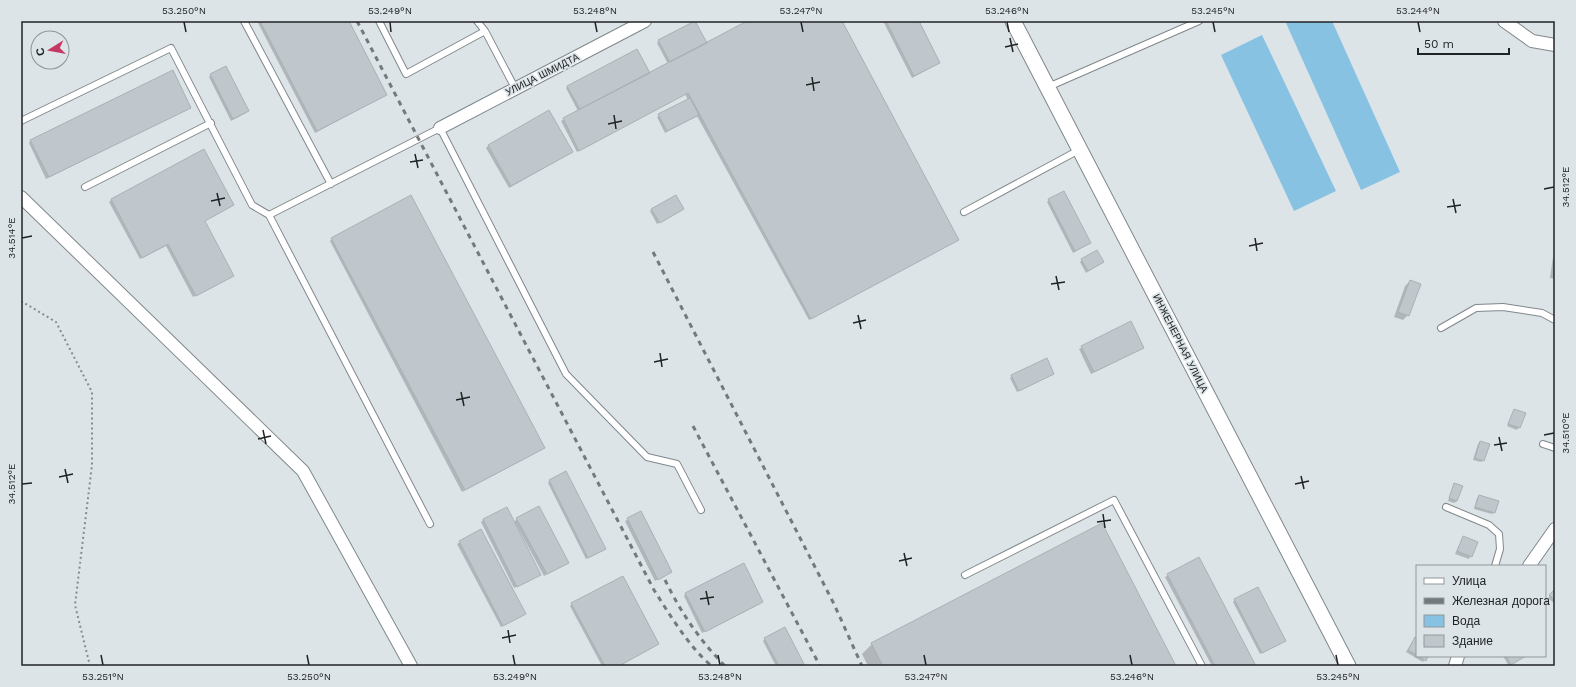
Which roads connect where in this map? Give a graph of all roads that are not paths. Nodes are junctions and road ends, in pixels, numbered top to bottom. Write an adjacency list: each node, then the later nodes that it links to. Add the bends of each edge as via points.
1 (244, 21): 16 (lane)
2 (379, 21): 8 (lane, via 406,74)
3 (477, 21): 8 (lane)
4 (645, 21): 10 (street, УЛИЦА ШМИДТА)
5 (1013, 21): 11 (street, ИНЖЕНЕРНАЯ УЛИЦА)
6 (1198, 21): 11 (lane)
7 (1504, 21): 9 (street, via 1532,41)
8 (485, 31): 10 (lane)
9 (1555, 45)
10 (515, 88): 14 (street, УЛИЦА ШМИДТА)
11 (1048, 88): 15 (street, ИНЖЕНЕРНАЯ УЛИЦА)
12 (21, 121): 13 (lane, via 171,48)
13 (211, 124): 17 (lane); 20 (lane, via 252,205)
14 (440, 128): 16 (lane); 26 (lane, via 566,374 647,457 676,464)
15 (1080, 150): 19 (lane); 34 (street, ИНЖЕНЕРНАЯ УЛИЦА)
16 (331, 184): 20 (lane)
17 (85, 187)
18 (21, 197): 32 (street, via 303,471)
19 (964, 212)
20 (269, 215): 27 (lane)
21 (1555, 320): 22 (lane, via 1542,313 1503,307 1476,308)
22 (1441, 328)
23 (1543, 444): 24 (lane)
24 (1555, 448)
25 (1446, 507): 29 (lane, via 1489,525 1499,534 1500,549)
26 (701, 510)
27 (430, 524)
28 (1555, 529): 30 (street)
29 (1495, 565)
30 (1530, 565)
31 (965, 575): 33 (lane, via 1114,500)
32 (412, 666)
33 (1202, 666)
34 (1348, 666)

